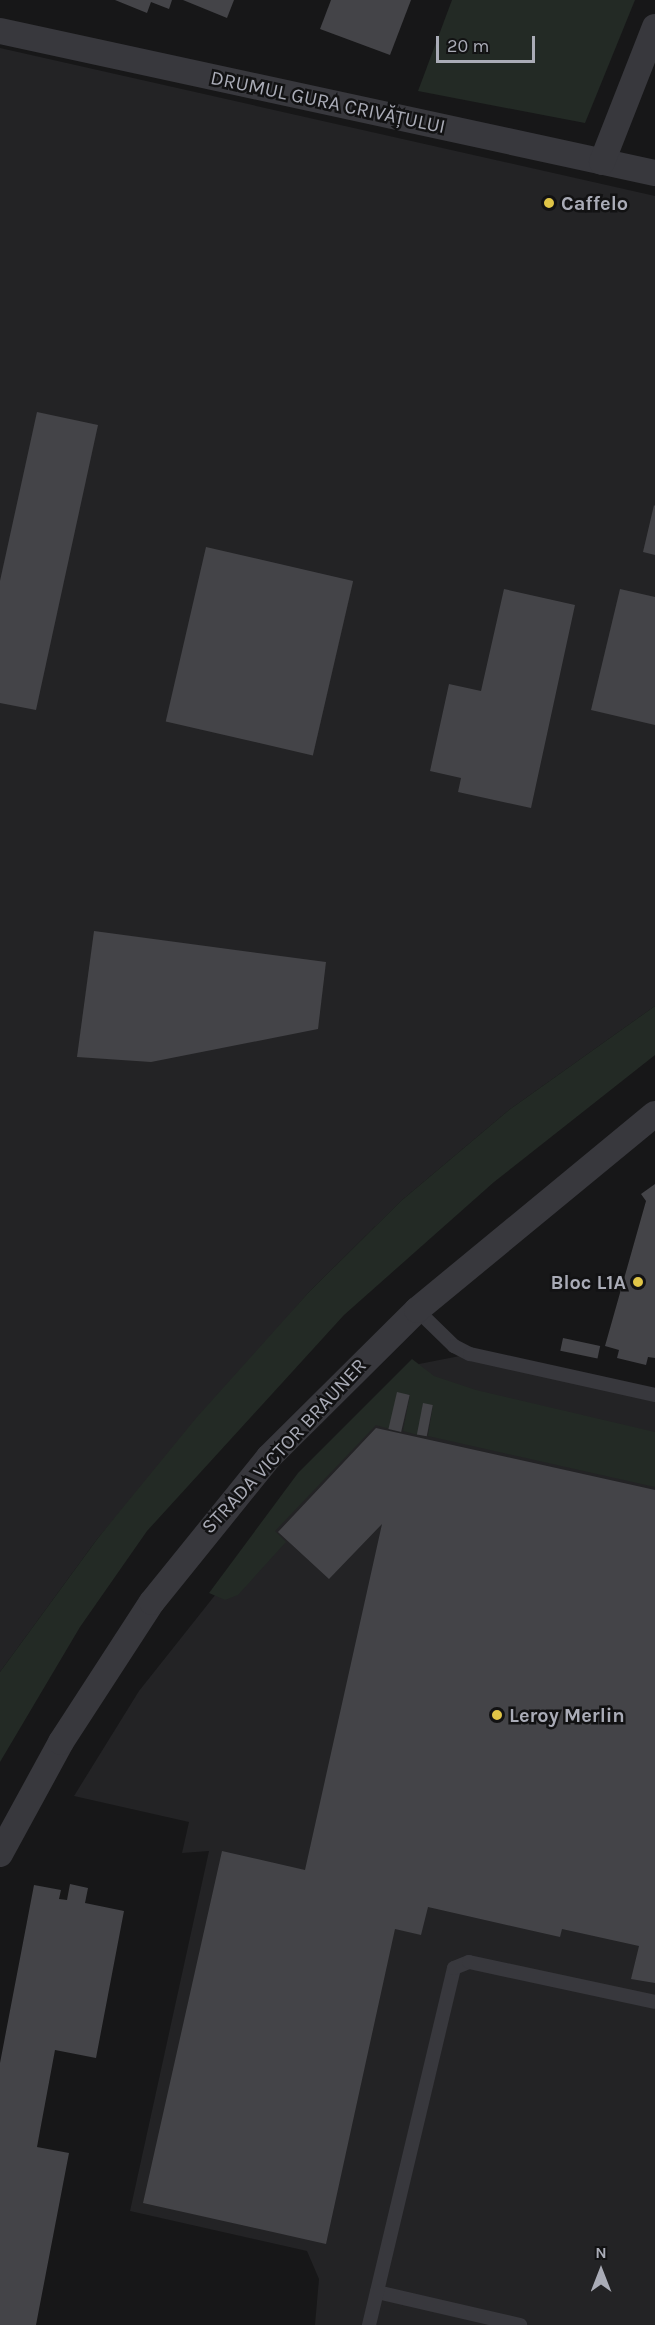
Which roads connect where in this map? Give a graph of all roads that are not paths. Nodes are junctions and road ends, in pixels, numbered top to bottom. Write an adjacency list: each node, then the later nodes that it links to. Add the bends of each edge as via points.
1 (655, 27): 3 (street)
2 (0, 31): 3 (street, DRUMUL GURA CRIVĂȚULUI)
3 (602, 162): 4 (street, DRUMUL GURA CRIVĂȚULUI)
4 (655, 173)
5 (655, 1114): 6 (street, STRADA VICTOR BRAUNER)
6 (417, 1310): 7 (lane, via 454,1346 471,1353); 8 (street, STRADA VICTOR BRAUNER, via 321,1402 199,1538 61,1742)
7 (655, 1395)
8 (0, 1854)
9 (655, 2002): 10 (lane, via 469,1962 454,1968)
10 (377, 2292): 11 (lane); 12 (lane)
11 (369, 2325)
12 (520, 2325)

